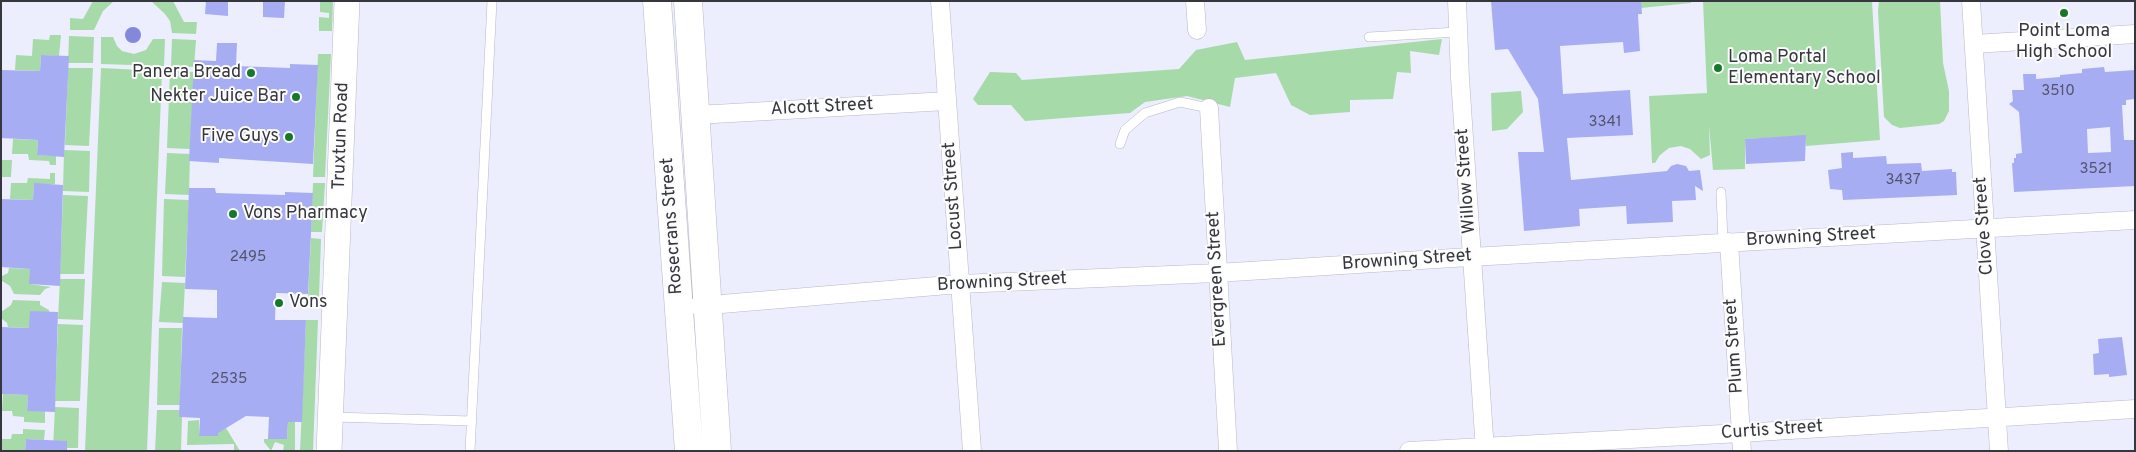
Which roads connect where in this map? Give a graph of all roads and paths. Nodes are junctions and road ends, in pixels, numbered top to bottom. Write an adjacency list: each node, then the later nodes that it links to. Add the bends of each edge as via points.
1 (347, 1): 28 (street, Truxtun Road)
2 (492, 1): 30 (lane)
3 (657, 1): 26 (main road, Rosecrans Street)
4 (688, 1): 16 (main road, Rosecrans Street)
5 (940, 1): 14 (street, Locust Street)
6 (1196, 1): 9 (street)
7 (1457, 1): 10 (street, Willow Street)
8 (1971, 1): 13 (street, Clove Street)
9 (1197, 30)
10 (1458, 32): 12 (lane); 22 (street, Willow Street)
11 (2135, 34): 13 (street)
12 (1369, 37)
13 (1974, 44): 20 (street, Clove Street)
14 (947, 101): 16 (street, Alcott Street); 24 (street, Locust Street)
15 (1209, 108): 17 (lane, via 1180,102 1146,114 1125,130); 23 (street, Evergreen Street)
16 (696, 115): 25 (main road, Rosecrans Street)
17 (1120, 144)
18 (1721, 192): 21 (lane)
19 (2135, 220): 20 (street, Browning Street)
20 (1985, 229): 21 (street, Browning Street); 29 (street, Clove Street)
21 (1726, 242): 22 (street, Browning Street); 31 (street, Plum Street)
22 (1472, 256): 23 (street, Browning Street); 32 (street, Willow Street)
23 (1217, 273): 24 (street, Browning Street); 38 (street, Evergreen Street)
24 (960, 284): 25 (street, Browning Street); 37 (street, Locust Street)
25 (708, 305): 26 (street, Browning Street); 36 (main road, Rosecrans Street)
26 (679, 307): 35 (main road, Rosecrans Street)
27 (2135, 409): 29 (street, Curtis Street)
28 (330, 417): 30 (lane); 33 (street, Truxtun Road)
29 (1997, 417): 31 (street, Curtis Street); 40 (street, Clove Street)
30 (472, 421): 34 (lane)
31 (1742, 442): 32 (street, Curtis Street)
32 (1484, 448): 39 (street, Curtis Street)
33 (329, 451)
34 (470, 451)
35 (689, 451)
36 (717, 451)
37 (972, 451)
38 (1228, 451)
39 (1409, 451)
40 (1999, 451)

